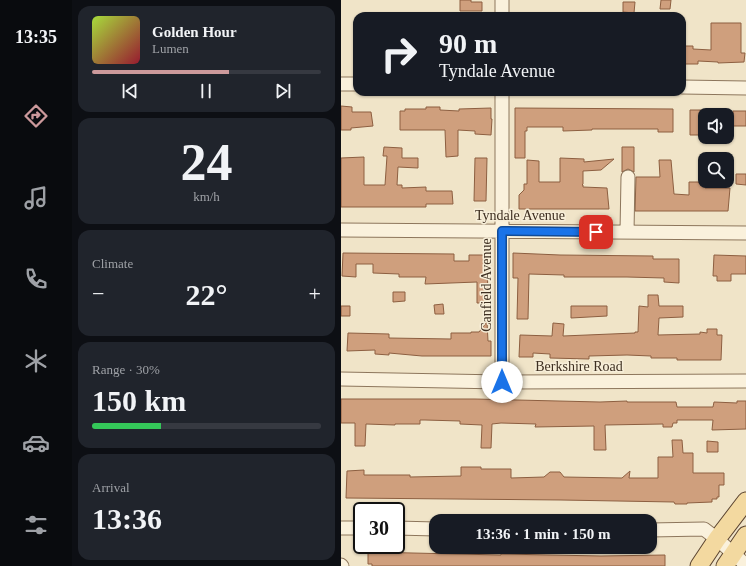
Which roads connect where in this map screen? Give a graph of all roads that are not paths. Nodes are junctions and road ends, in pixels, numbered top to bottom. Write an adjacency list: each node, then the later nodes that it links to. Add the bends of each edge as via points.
1 (502, 0): 2 (street)
2 (502, 12)
3 (341, 84): 4 (street)
4 (353, 84)
5 (686, 87): 6 (street)
6 (746, 88)
7 (502, 96): 10 (street, Canfield Avenue)
8 (628, 177): 11 (street)
9 (341, 230): 10 (street, Tyndale Avenue)
10 (502, 231): 11 (street, Tyndale Avenue); 15 (street, Canfield Avenue)
11 (627, 232): 12 (street, Tyndale Avenue)
12 (746, 233)
13 (341, 379): 15 (street, Berkshire Road)
14 (746, 381): 15 (street, Berkshire Road)
15 (502, 382)
16 (746, 501): 23 (main road)
17 (341, 528): 18 (street)
18 (353, 528)
19 (405, 528): 20 (street)
20 (429, 529)
21 (657, 530): 23 (street, via 704,529)
22 (746, 534): 24 (main road)
23 (717, 539): 24 (street); 26 (main road)
24 (729, 560): 25 (street)
25 (746, 565)
26 (699, 566)

